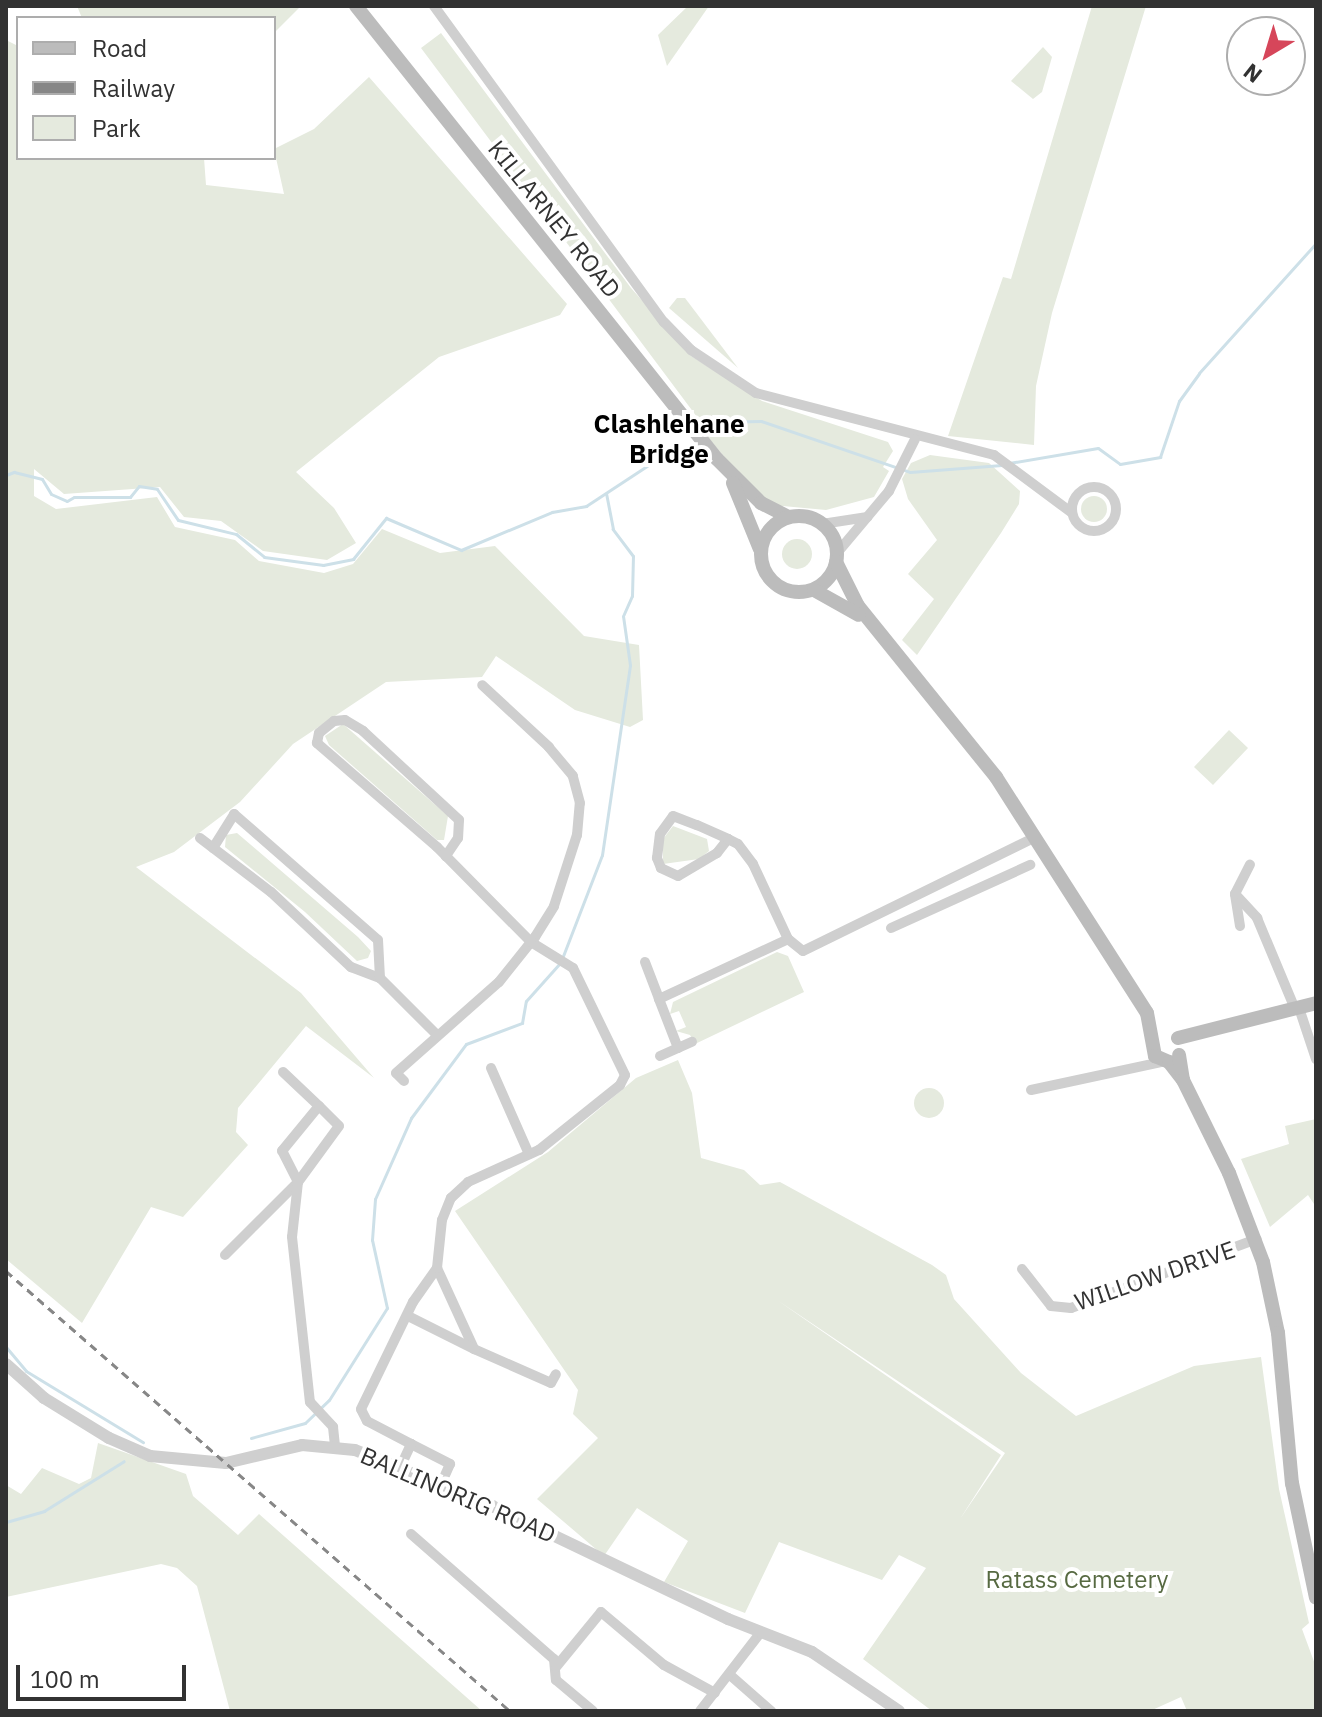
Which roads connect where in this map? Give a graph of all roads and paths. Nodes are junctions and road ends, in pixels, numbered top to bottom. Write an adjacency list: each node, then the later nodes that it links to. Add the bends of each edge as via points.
1 (356, 6): 4 (main road, KILLARNEY ROAD)
2 (434, 6): 3 (street, via 658,313 691,350 756,393)
3 (915, 439): 5 (street, via 981,450); 9 (street)
4 (717, 459): 8 (main road, KILLARNEY ROAD, via 761,503); 11 (main road, KILLARNEY ROAD, via 737,491)
5 (1044, 492): 6 (street); 7 (street)
6 (1075, 498): 7 (street); 7 (street, via 1085,489 1100,488 1113,498 1116,512 1106,528 1090,531)
7 (1072, 513)
8 (788, 517): 10 (main road); 11 (main road, via 766,534)
9 (867, 517): 10 (street); 12 (street)
10 (822, 524): 12 (main road)
11 (760, 550): 13 (main road, via 763,568 777,586 794,593)
12 (837, 558): 13 (main road, via 830,577); 14 (main road)
13 (814, 590): 14 (main road)
14 (872, 625): 16 (main road, via 943,707)
15 (482, 685): 29 (street, via 549,747 573,776 580,803 577,835 554,906)
16 (1036, 837): 23 (street); 38 (main road)
17 (200, 838): 19 (street)
18 (728, 839): 18 (street, via 673,816 660,834 657,858 661,868 678,876 717,853); 28 (street, via 746,851)
19 (213, 848): 31 (street, via 271,892 351,967); 31 (street, via 234,814 378,940)
20 (446, 856): 20 (street, via 317,743 319,733 334,721 345,720 363,731 459,820 458,838); 29 (street)
21 (1030, 865): 25 (street)
22 (1250, 865): 24 (street)
23 (933, 887): 25 (street); 28 (street, via 803,951)
24 (1235, 894): 26 (street); 34 (street, via 1257,918)
25 (941, 905): 27 (street)
26 (1240, 926)
27 (891, 928)
28 (788, 939): 32 (street)
29 (531, 942): 35 (street, via 499,982); 47 (street, via 573,968 625,1075 620,1085)
30 (645, 962): 32 (street)
31 (380, 978): 35 (street)
32 (659, 999): 37 (street)
33 (1316, 1003): 34 (main road)
34 (1297, 1008): 38 (main road); 40 (street)
35 (437, 1035): 44 (street, via 396,1073)
36 (692, 1042): 37 (street)
37 (678, 1048): 39 (street)
38 (1168, 1048): 41 (street); 41 (street); 49 (main road)
39 (660, 1056)
40 (1316, 1059)
41 (1134, 1064): 45 (street)
42 (491, 1068): 47 (street)
43 (283, 1072): 46 (street)
44 (404, 1081)
45 (1031, 1090)
46 (319, 1106): 48 (street, via 282,1151); 48 (street, via 339,1126)
47 (529, 1154): 51 (street, via 468,1182 451,1198 442,1220)
48 (298, 1182): 50 (street); 58 (street, via 292,1237 310,1402 333,1427)
49 (1257, 1239): 52 (street, WILLOW DRIVE, via 1071,1308 1051,1306); 62 (main road, via 1276,1322 1294,1495)
50 (225, 1255)
51 (437, 1268): 53 (street); 54 (street)
52 (1022, 1269)
53 (408, 1316): 54 (street); 57 (street, via 361,1409 367,1421)
54 (474, 1349): 56 (street, via 551,1383)
55 (6, 1364): 58 (street, BALLINORIG ROAD, via 44,1398 109,1438 159,1458 226,1463 302,1445)
56 (556, 1374)
57 (411, 1444): 59 (street); 60 (street, via 450,1464)
58 (335, 1447): 59 (street, BALLINORIG ROAD)
59 (399, 1470): 63 (street, BALLINORIG ROAD, via 492,1506)
60 (445, 1475)
61 (411, 1534): 64 (street, via 554,1659)
62 (1316, 1598)
63 (761, 1632): 65 (street); 70 (street, BALLINORIG ROAD, via 850,1673)
64 (556, 1667): 66 (street, via 601,1612 664,1665); 67 (street, via 556,1680)
65 (730, 1675): 66 (street); 69 (street)
66 (715, 1693): 68 (street)
67 (593, 1711)
68 (700, 1711)
69 (771, 1711)
70 (899, 1711)

